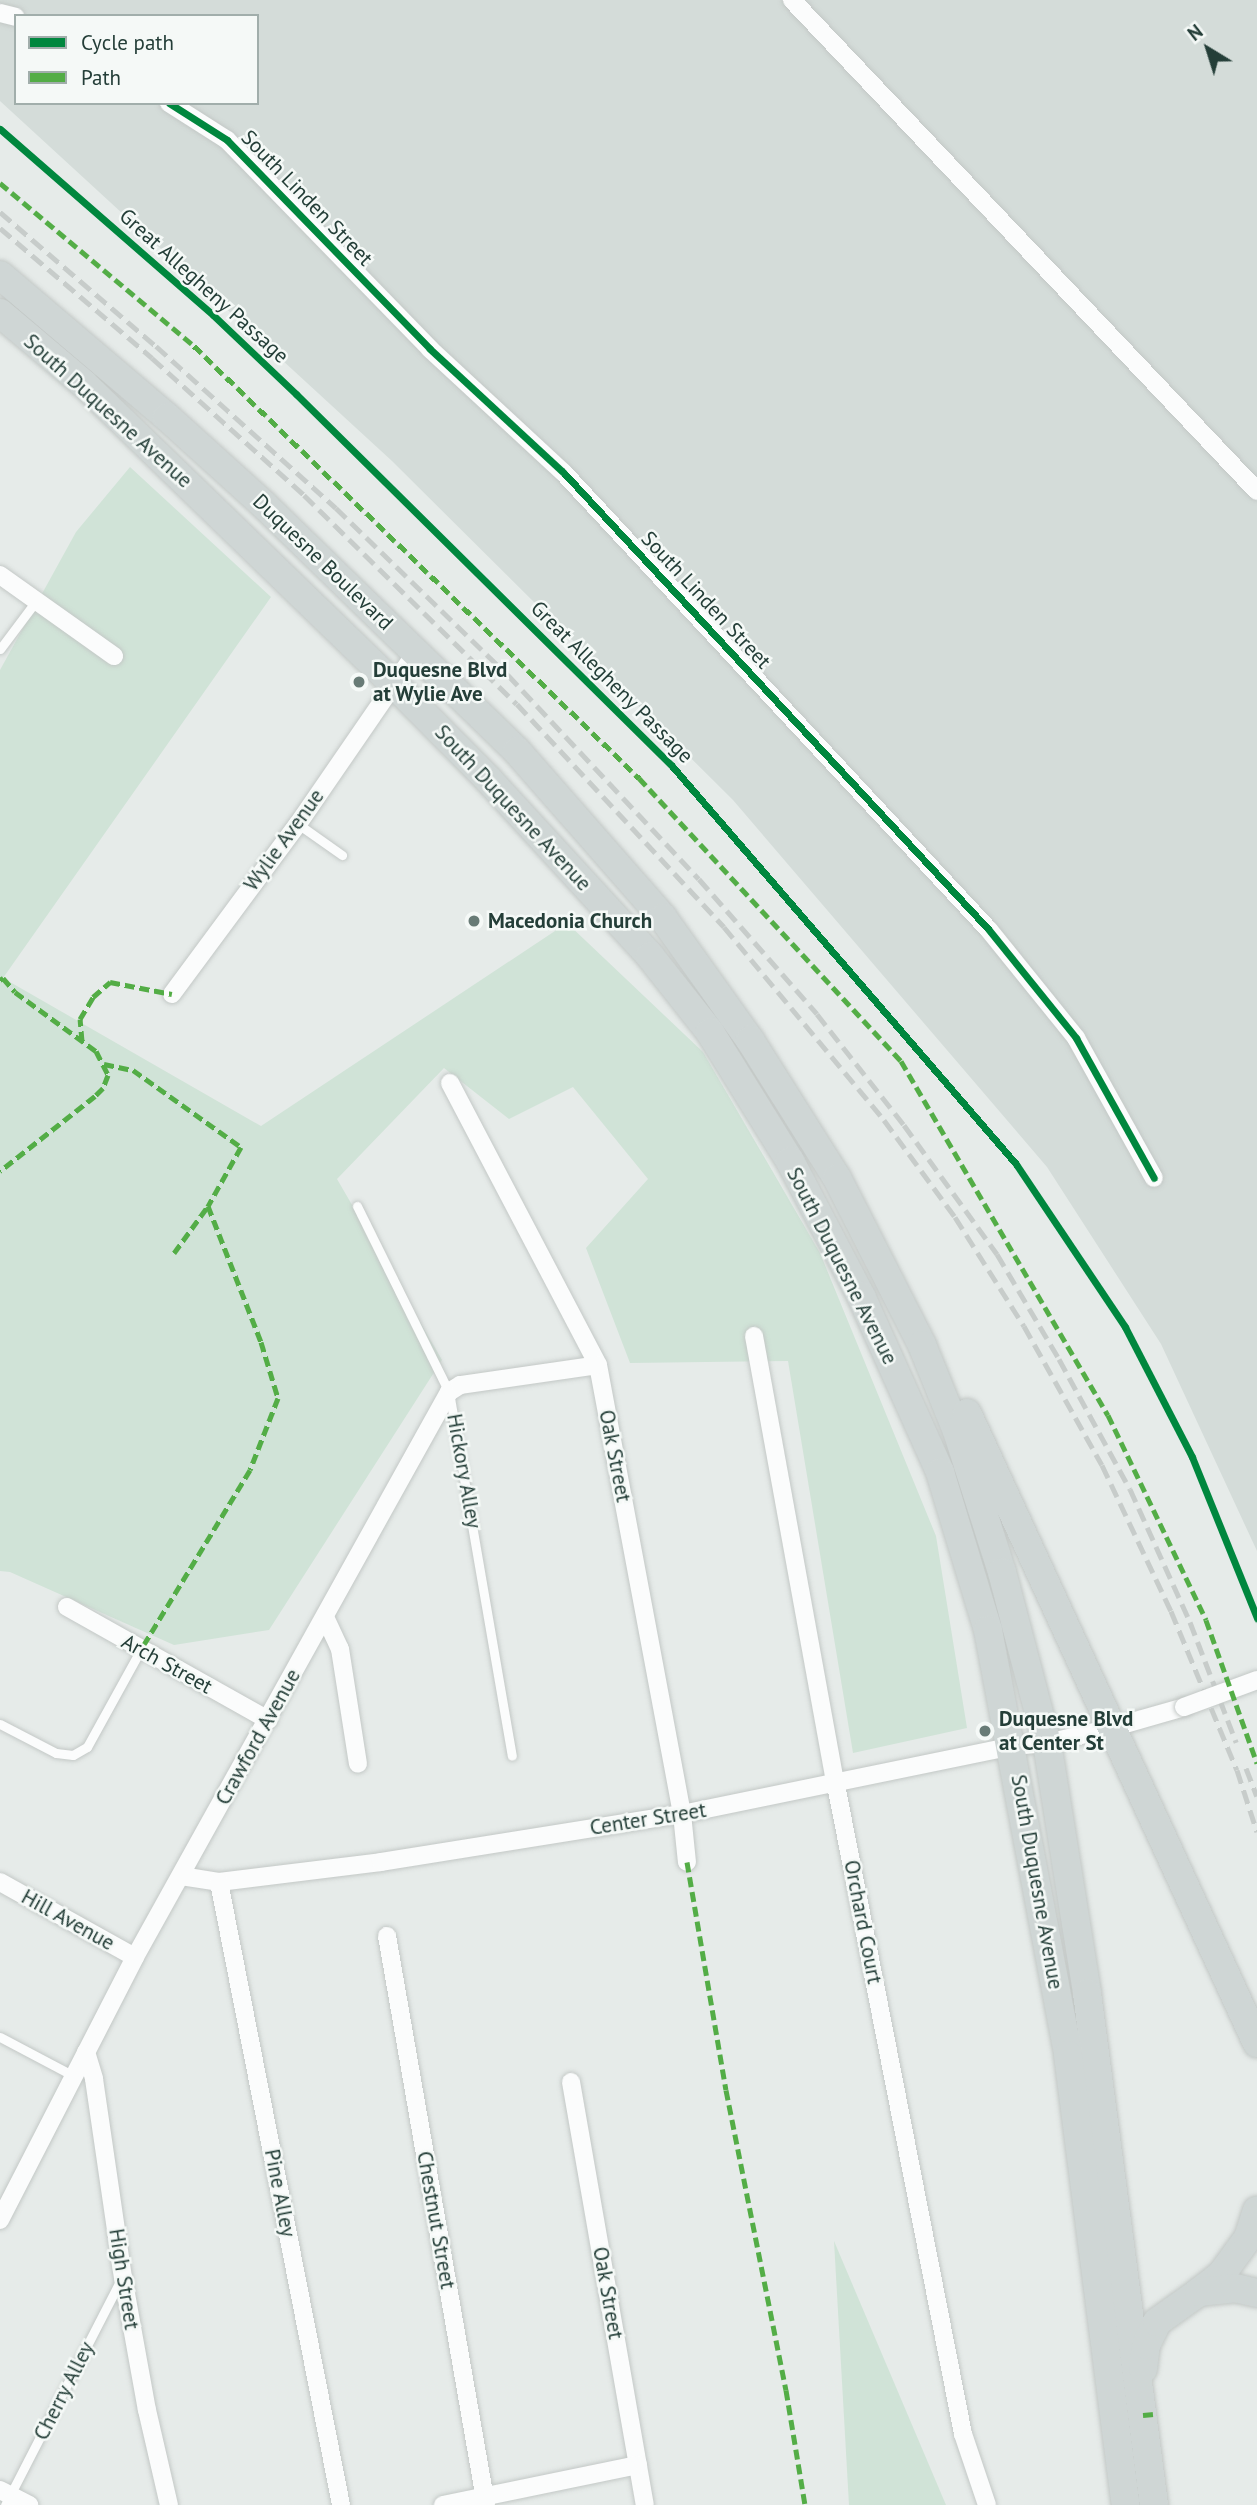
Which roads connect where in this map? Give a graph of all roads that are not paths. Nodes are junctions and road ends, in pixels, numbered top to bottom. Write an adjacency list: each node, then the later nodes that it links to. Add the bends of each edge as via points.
1 (792, 0): 5 (street)
2 (172, 105): 18 (street, South Linden Street, via 227,141 430,349 563,472 989,930 1076,1038)
3 (0, 275): 9 (main road, Duquesne Boulevard, via 196,443)
4 (0, 313): 11 (main road, South Duquesne Avenue, via 84,384)
5 (1257, 491)
6 (0, 575): 7 (street)
7 (36, 601): 8 (lane); 10 (street)
8 (0, 649)
9 (417, 652): 11 (street, Wylie Avenue); 15 (main road, Duquesne Boulevard, via 517,751 615,861 663,918)
10 (114, 656)
11 (393, 683): 12 (street, Wylie Avenue); 31 (main road, South Duquesne Avenue, via 650,956 710,1032 790,1161 860,1296 940,1472 988,1630)
12 (298, 824): 13 (lane); 14 (street, Wylie Avenue)
13 (342, 855)
14 (172, 995)
15 (750, 1040): 17 (main road, South Duquesne Avenue)
16 (450, 1083): 21 (street, Oak Street)
17 (837, 1178): 29 (main road, via 940,1354); 30 (main road, South Duquesne Avenue, via 922,1345 957,1432 1002,1572)
18 (1154, 1178)
19 (357, 1206): 22 (lane, Hickory Alley)
20 (754, 1336): 34 (street, Orchard Court)
21 (598, 1365): 22 (street, via 460,1385); 35 (street, Oak Street)
22 (449, 1392): 24 (street, Crawford Avenue); 32 (lane, Hickory Alley)
23 (67, 1607): 25 (street, Arch Street)
24 (325, 1617): 27 (street, Crawford Avenue); 33 (street, via 340,1648)
25 (141, 1649): 27 (street, Arch Street); 28 (lane, via 87,1747 73,1755 56,1753)
26 (1257, 1680): 29 (street, bridge)
27 (268, 1720): 37 (street, Crawford Avenue)
28 (0, 1724)
29 (1111, 1728): 30 (street, Center Street); 43 (main road)
30 (1047, 1743): 31 (street, Center Street); 53 (main road, South Duquesne Avenue, via 1087,1993)
31 (1012, 1746): 34 (street, Center Street); 63 (main road, South Duquesne Avenue, via 1068,2055)
32 (512, 1756)
33 (358, 1765)
34 (836, 1785): 35 (street, Center Street); 62 (street, Orchard Court, via 963,2434)
35 (682, 1814): 36 (street, Oak Street); 39 (street, Center Street, via 381,1862)
36 (687, 1862)
37 (181, 1876): 39 (street, Center Street); 41 (street, Crawford Avenue)
38 (0, 1882): 41 (street, Hill Avenue)
39 (219, 1882): 59 (street, Pine Alley)
40 (387, 1936): 56 (street, Chestnut Street)
41 (135, 1957): 44 (street, Crawford Avenue)
42 (0, 2037): 45 (lane)
43 (1257, 2043)
44 (86, 2052): 45 (street, Crawford Avenue); 50 (street, High Street, via 94,2079)
45 (74, 2076): 47 (street, Crawford Avenue)
46 (571, 2082): 54 (street, Oak Street)
47 (5, 2196): 49 (street, Crawford Avenue)
48 (1257, 2210): 51 (main road, via 1248,2238 1222,2275)
49 (0, 2220)
50 (123, 2277): 55 (lane, Cherry Alley); 58 (street, High Street)
51 (1199, 2292): 52 (main road, via 1235,2288); 53 (main road, via 1157,2322 1146,2345)
52 (1257, 2293)
53 (1140, 2397): 64 (main road, South Duquesne Avenue)
54 (638, 2465): 56 (street); 61 (street, Oak Street)
55 (5, 2497): 57 (street)
56 (485, 2501): 60 (street)
57 (29, 2505)
58 (169, 2505)
59 (341, 2505)
60 (443, 2505)
61 (645, 2505)
62 (987, 2505)
63 (1126, 2505)
64 (1154, 2505)

